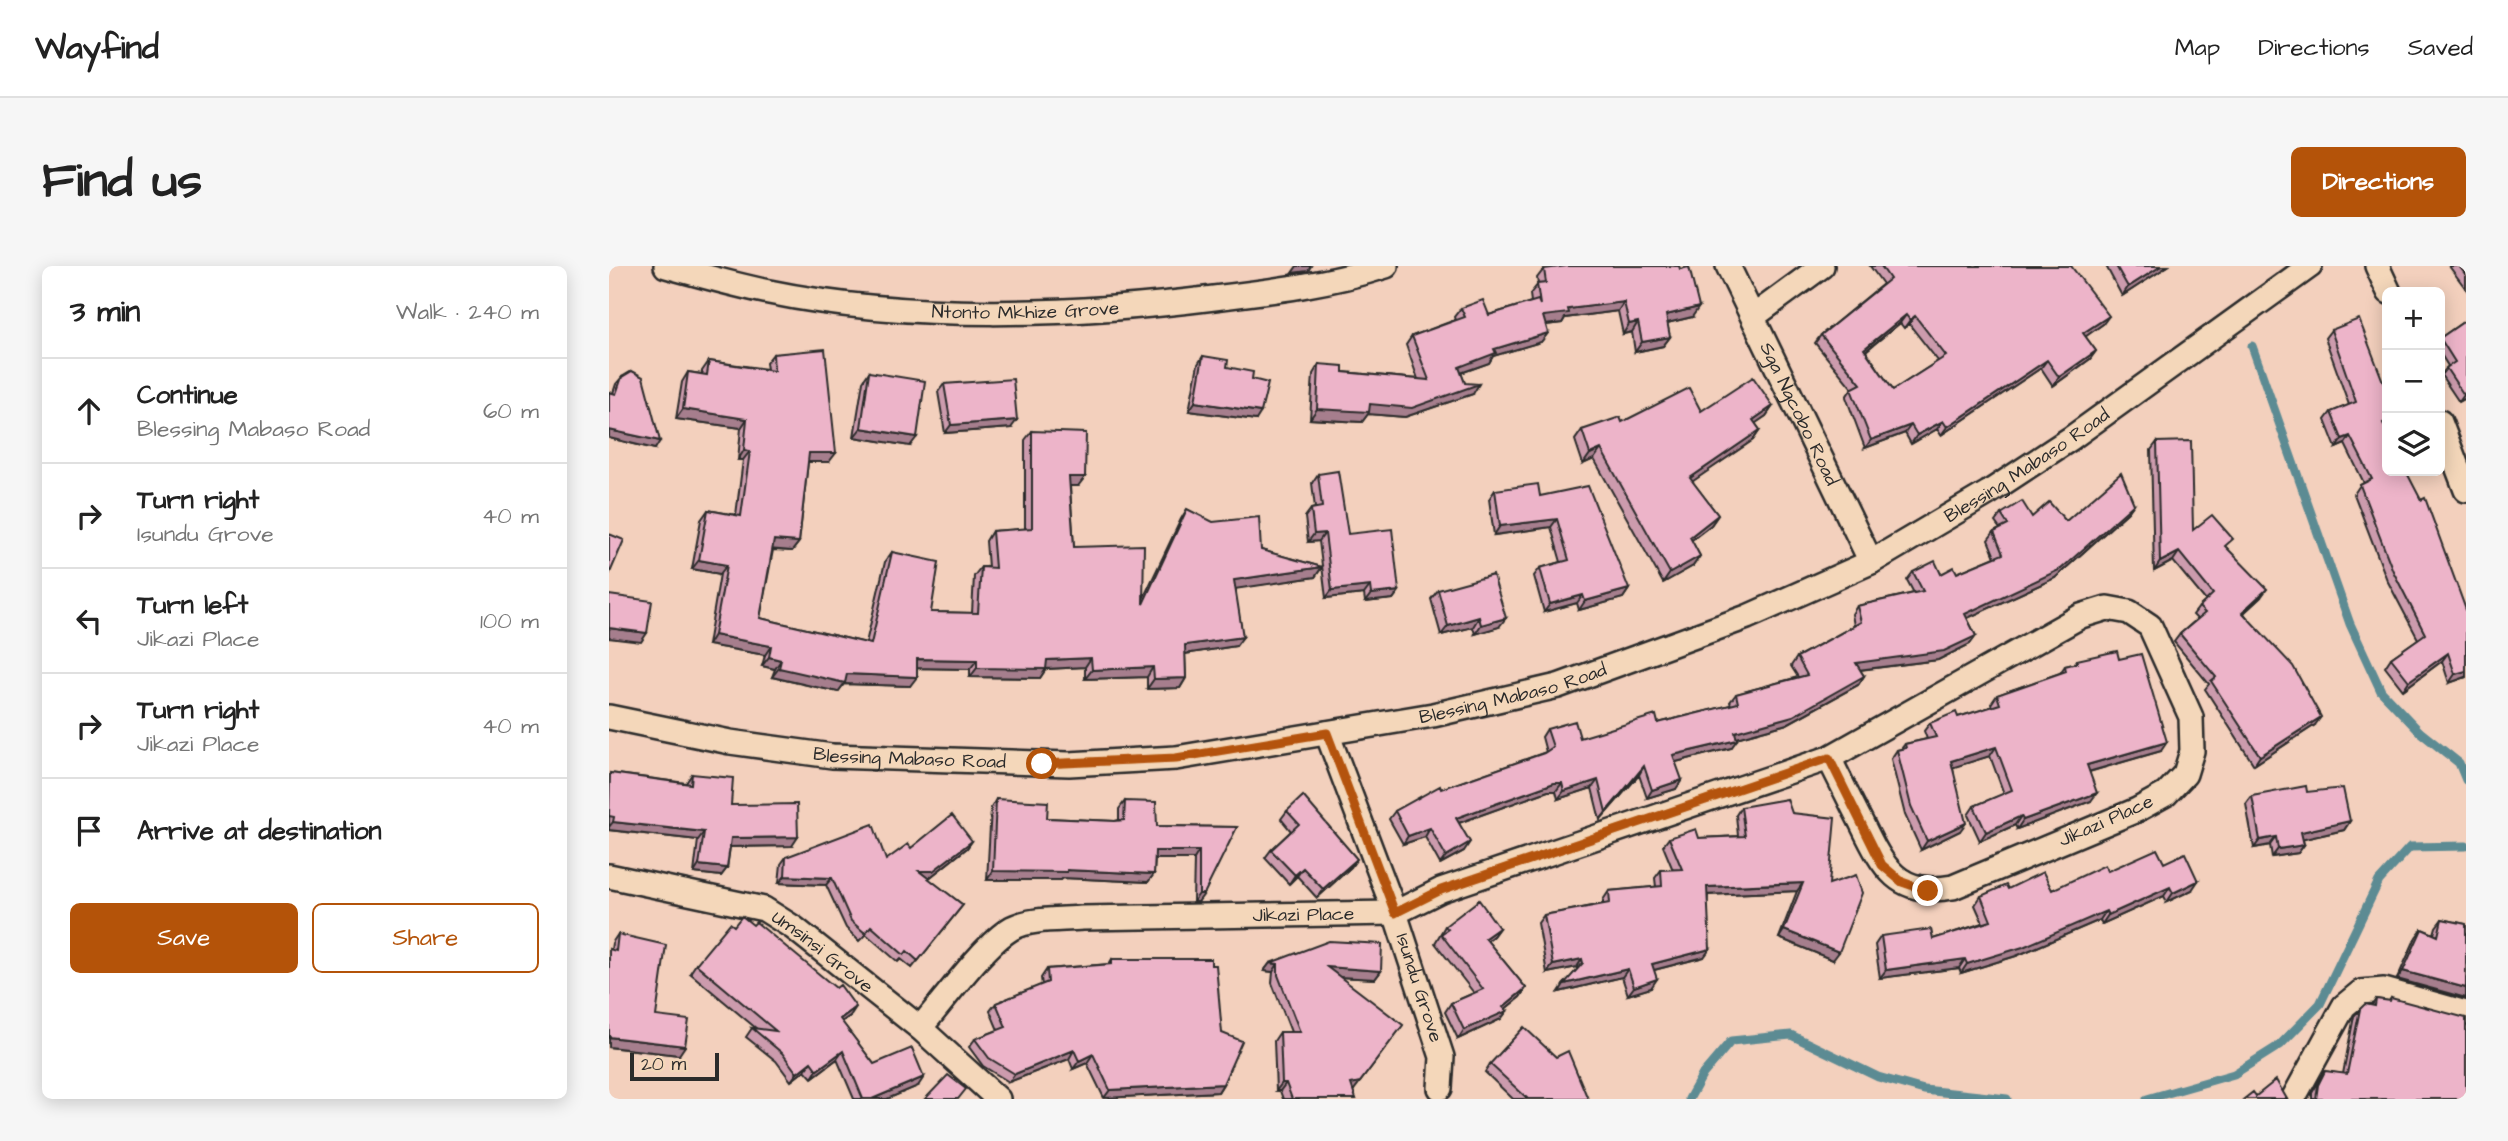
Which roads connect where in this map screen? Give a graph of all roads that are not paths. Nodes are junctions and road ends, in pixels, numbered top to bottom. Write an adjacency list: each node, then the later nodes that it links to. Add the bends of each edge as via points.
1 (666, 266): 2 (street, Ntonto Mkhize Grove, via 771,292 888,308 1017,312 1130,309 1269,291)
2 (1386, 266)
3 (1728, 266): 8 (street, Sga Ngcobo Road)
4 (1822, 266): 8 (street)
5 (2310, 266): 11 (street, Blessing Mabaso Road, via 2070,439)
6 (2377, 266): 7 (street)
7 (2387, 287)
8 (1754, 316): 11 (street, Sga Ngcobo Road)
9 (2445, 435): 10 (street)
10 (2466, 490)
11 (1871, 562): 13 (street, Blessing Mabaso Road, via 1747,617 1558,686)
12 (609, 717): 13 (street, Blessing Mabaso Road, via 730,742 819,754 960,763 1069,764 1176,758)
13 (1327, 733): 16 (street, Isundu Grove)
14 (1829, 758): 14 (street, Jikazi Place, via 1882,865 1902,882 1928,891 1953,887 2166,794 2185,774 2192,751 2191,717 2150,626 2129,612 2106,608 2081,616); 16 (street, Jikazi Place, via 1441,890)
15 (609, 876): 18 (street, Umsinsi Grove, via 764,909)
16 (1395, 913): 18 (street, Jikazi Place, via 1082,918 1013,928); 19 (street, Isundu Grove, via 1442,1057)
17 (2466, 1013): 21 (street, via 2384,990 2361,992 2344,1006)
18 (920, 1028): 20 (street, Umsinsi Grove)
19 (1440, 1088)
20 (998, 1099)
21 (2293, 1099)

